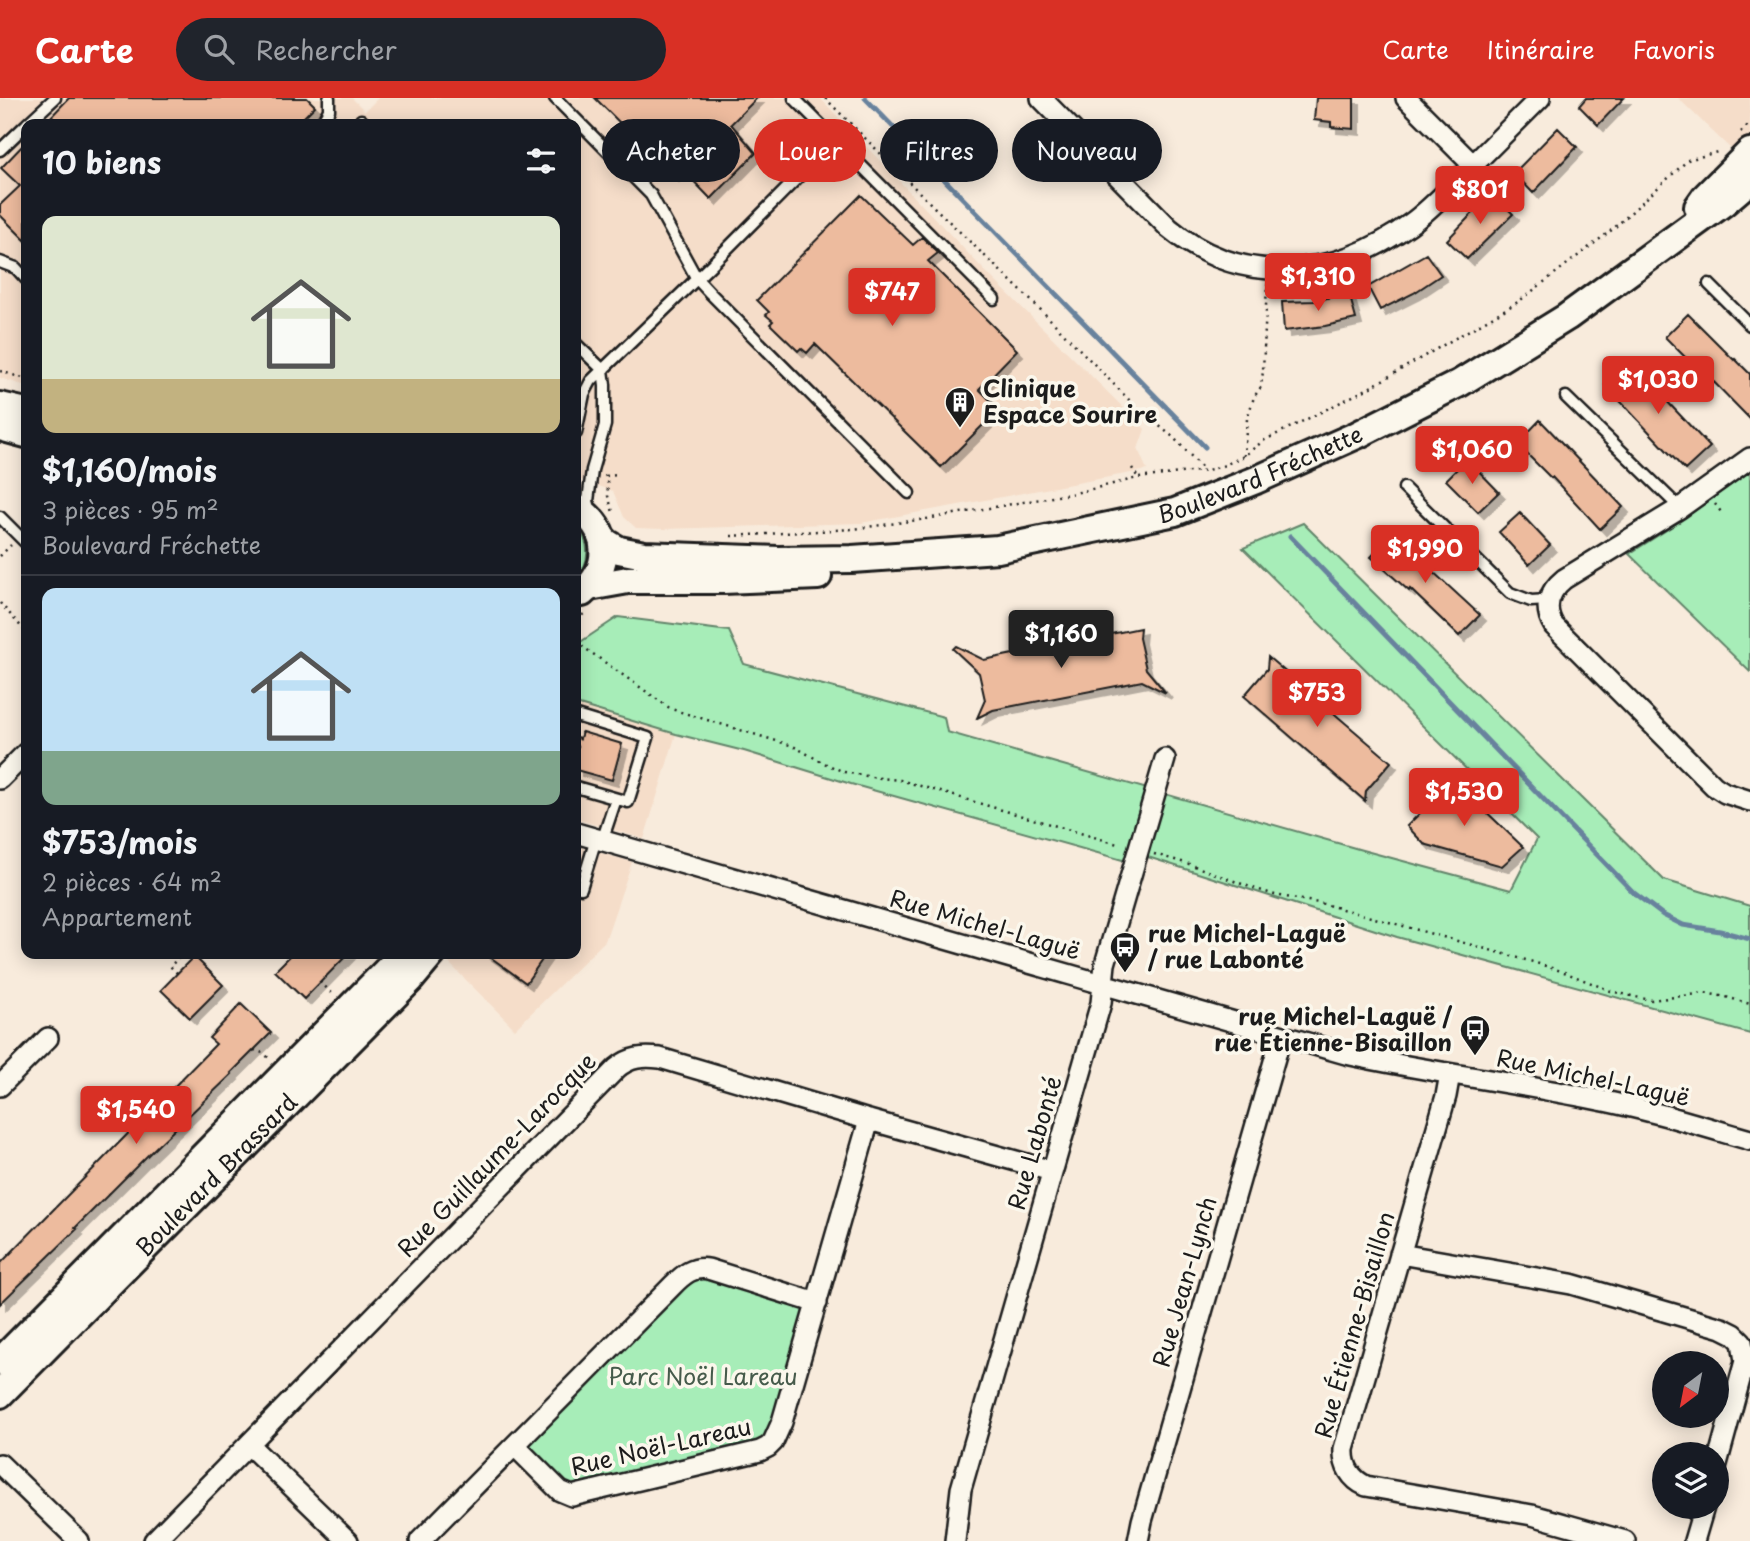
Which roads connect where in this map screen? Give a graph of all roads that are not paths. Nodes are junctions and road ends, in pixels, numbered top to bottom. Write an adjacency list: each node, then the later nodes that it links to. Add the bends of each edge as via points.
1 (55, 98): 8 (lane)
2 (328, 98): 9 (lane)
3 (555, 98): 10 (lane)
4 (794, 98): 11 (lane)
5 (1041, 98): 16 (street, via 1178,235 1234,264 1304,268 1365,250 1412,223)
6 (1406, 98): 16 (street)
7 (1541, 98): 16 (street)
8 (33, 119)
9 (324, 119)
10 (576, 119)
11 (816, 119)
12 (581, 124): 23 (lane, via 651,195)
13 (21, 131): 14 (lane)
14 (0, 150)
15 (1750, 152): 20 (main road, Boulevard Fréchette, via 1705,197)
16 (1473, 165)
17 (866, 169): 25 (lane)
18 (1750, 180): 20 (main road, Boulevard Fréchette)
19 (793, 182): 23 (lane)
20 (1677, 237): 43 (main road, Boulevard Fréchette, via 1567,317 1460,383 1357,435 1175,512)
21 (0, 261): 22 (lane)
22 (21, 274)
23 (697, 279): 28 (lane); 37 (lane)
24 (1709, 284): 26 (lane)
25 (994, 299)
26 (1750, 325)
27 (581, 349): 28 (lane)
28 (603, 370): 31 (lane, via 591,381); 41 (lane, via 605,425 588,501)
29 (1566, 397): 38 (lane)
30 (0, 406): 32 (main road)
31 (581, 409)
32 (21, 411)
33 (0, 427): 34 (main road)
34 (21, 433)
35 (1750, 458): 38 (street)
36 (1404, 488): 45 (lane, via 1510,593 1531,601)
37 (909, 493)
38 (1680, 508): 45 (street, via 1564,579)
39 (581, 511): 41 (main road, Boulevard Fréchette)
40 (0, 517): 42 (lane)
41 (604, 526): 43 (main road, Boulevard Fréchette, via 613,547 627,553 852,559); 44 (main road, via 599,572)
42 (21, 538)
43 (998, 549): 44 (main road, Boulevard Fréchette, via 953,563 861,573 628,580)
44 (582, 591)
45 (1548, 600): 52 (street, via 1554,626 1714,786)
46 (581, 718): 51 (lane, via 648,738 628,802)
47 (21, 758): 49 (street)
48 (1165, 759): 58 (street, Rue Labonté, via 1105,964)
49 (0, 779)
50 (581, 788): 51 (lane)
51 (616, 799): 54 (lane)
52 (1750, 801)
53 (581, 835): 54 (street, Rue Michel-Laguë)
54 (599, 840): 55 (lane); 58 (street, Rue Michel-Laguë)
55 (581, 888)
56 (399, 959): 68 (main road, Boulevard Brassard)
57 (428, 959): 69 (main road, Boulevard Brassard)
58 (1103, 985): 59 (street, Rue Michel-Laguë); 65 (street, Rue Labonté)
59 (1281, 1037): 61 (street, Rue Michel-Laguë); 80 (street, Rue Jean-Lynch)
60 (48, 1038): 62 (street)
61 (1450, 1074): 64 (street, Rue Michel-Laguë, via 1594,1098); 66 (street, Rue Étienne-Bisaillon)
62 (0, 1086)
63 (869, 1120): 65 (street, Rue Guillaume-Larocque); 67 (street, Rue Noël-Lareau); 71 (street, Rue Guillaume-Larocque, via 660,1058 638,1057 623,1063)
64 (1750, 1140)
65 (1052, 1171): 79 (street, Rue Labonté, via 961,1489)
66 (1400, 1254): 70 (street, via 1571,1284 1734,1334 1742,1342 1745,1368); 81 (street, Rue Étienne-Bisaillon, via 1345,1449 1353,1477 1366,1486 1532,1515)
67 (817, 1303): 72 (street, via 708,1269 688,1272); 72 (street, Rue Noël-Lareau, via 782,1422 773,1442 763,1450 572,1496 556,1488)
68 (0, 1362)
69 (0, 1394)
70 (1723, 1442)
71 (249, 1445): 76 (street, Rue Guillaume-Larocque); 77 (street)
72 (515, 1446): 78 (street)
73 (0, 1464): 75 (street)
74 (1700, 1519): 82 (street)
75 (79, 1541)
76 (154, 1541)
77 (348, 1541)
78 (420, 1541)
79 (955, 1541)
80 (1138, 1541)
81 (1625, 1541)
82 (1694, 1541)

